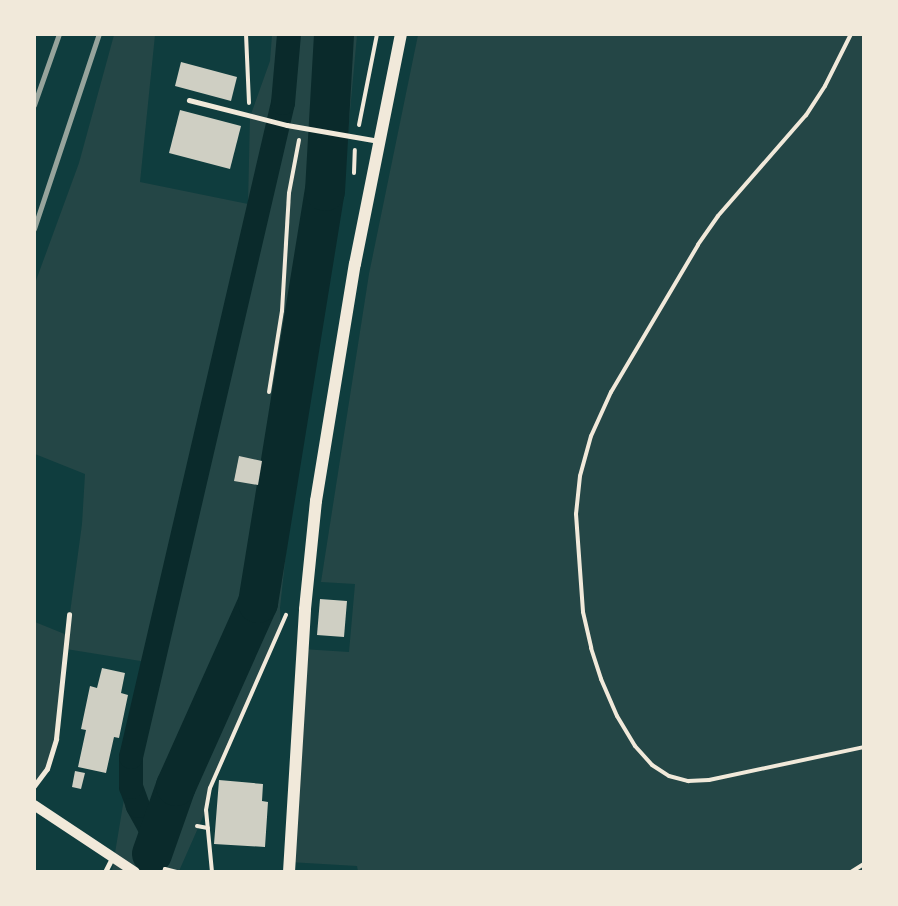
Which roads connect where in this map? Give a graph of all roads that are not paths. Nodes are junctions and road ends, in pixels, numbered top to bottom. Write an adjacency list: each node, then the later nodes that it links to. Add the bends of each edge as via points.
1 (401, 34): 3 (main road)
2 (189, 100): 3 (lane, via 269,122)
3 (381, 141): 10 (main road, via 331,401 308,581)
4 (69, 615): 5 (lane, via 56,739 47,769)
5 (34, 786)
6 (34, 805): 7 (street)
7 (112, 858): 8 (lane); 9 (street)
8 (105, 872)
9 (135, 872)
10 (289, 872)

